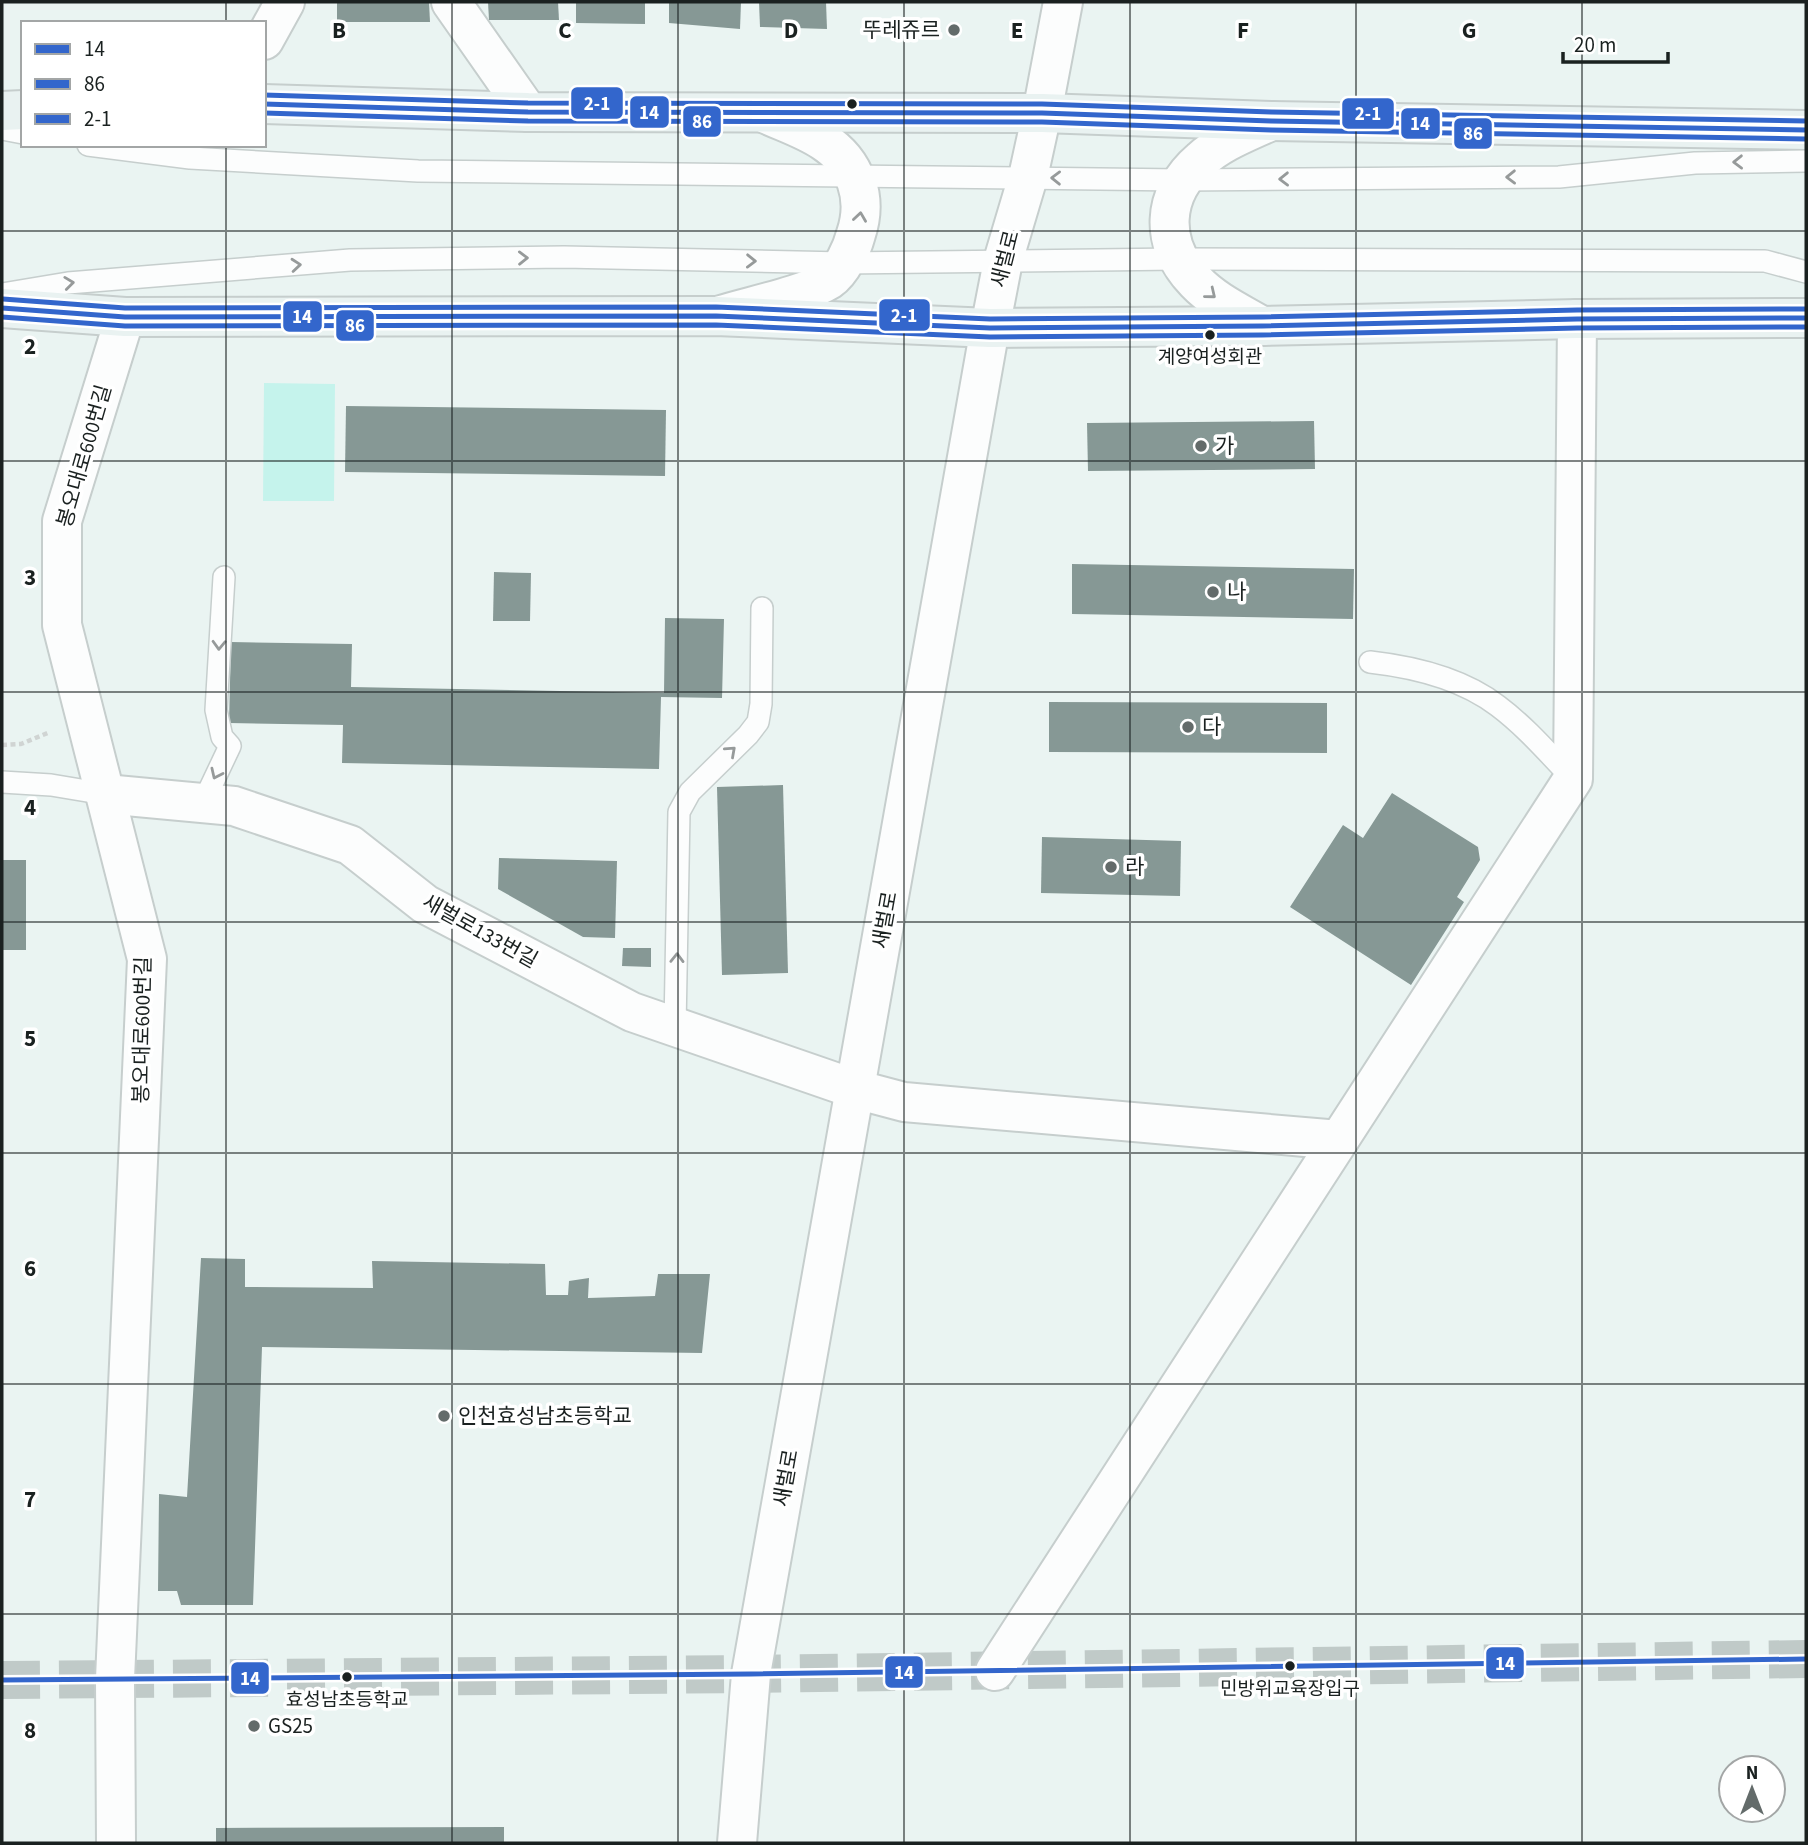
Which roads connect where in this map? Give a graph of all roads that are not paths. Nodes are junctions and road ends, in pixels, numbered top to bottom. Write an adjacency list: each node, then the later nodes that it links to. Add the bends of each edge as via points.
1 (285, 2): 4 (street)
2 (451, 2): 8 (street)
3 (1063, 2): 10 (street, 새벌로)
4 (266, 36)
5 (266, 104): 8 (main road)
6 (21, 110): 7 (main road)
7 (2, 111)
8 (528, 112): 9 (main road)
9 (764, 113): 10 (main road); 17 (street, via 823,141)
10 (1042, 113): 11 (main road); 18 (street, 새벌로)
11 (1271, 121): 13 (main road); 19 (street, via 1201,159)
12 (2, 129): 14 (lane)
13 (1806, 130)
14 (21, 133)
15 (104, 147): 17 (lane, via 190,158 418,171)
16 (1806, 161): 19 (lane, one-way to 19, via 1695,163 1559,177)
17 (854, 176): 18 (lane); 22 (street, one-way to 17, via 861,219 862,195)
18 (1027, 177): 19 (lane, one-way to 18); 21 (street, 새벌로)
19 (1182, 180): 20 (street, via 1170,204 1170,234)
20 (1178, 259): 21 (lane); 23 (lane, via 1765,261); 30 (street, one-way to 30, via 1220,302)
21 (1003, 261): 22 (lane); 31 (street, 새벌로)
22 (844, 262): 24 (lane, one-way to 22, via 68,283 350,260 564,257); 26 (street, via 830,279)
23 (1806, 272)
24 (2, 294)
25 (2, 308): 27 (main road)
26 (716, 316): 27 (main road); 31 (main road)
27 (125, 317): 37 (street, 봉오대로600번길, via 62,521 62,625)
28 (1806, 318): 29 (main road)
29 (1577, 319): 30 (main road); 35 (street)
30 (1262, 326): 31 (main road)
31 (990, 327): 40 (street, 새벌로)
32 (224, 577): 38 (lane, one-way to 38, via 216,710 222,737 230,746)
33 (762, 608): 39 (lane, one-way to 33, via 679,812 690,792 758,722)
34 (1370, 662): 35 (lane, via 1405,666 1461,685 1497,705)
35 (1573, 779): 41 (street)
36 (2, 782): 37 (lane)
37 (105, 794): 38 (street, 새벌로133번길); 43 (street, 봉오대로600번길, via 147,959 115,1679)
38 (203, 803): 39 (street, 새벌로133번길, via 234,806 349,845 425,904 632,1012)
39 (675, 1027): 40 (street, 새벌로133번길)
40 (855, 1089): 41 (street, 새벌로133번길, via 904,1102); 44 (street, 새벌로, via 751,1674)
41 (1339, 1140): 42 (street)
42 (995, 1671)
43 (117, 1843)
44 (737, 1843)

